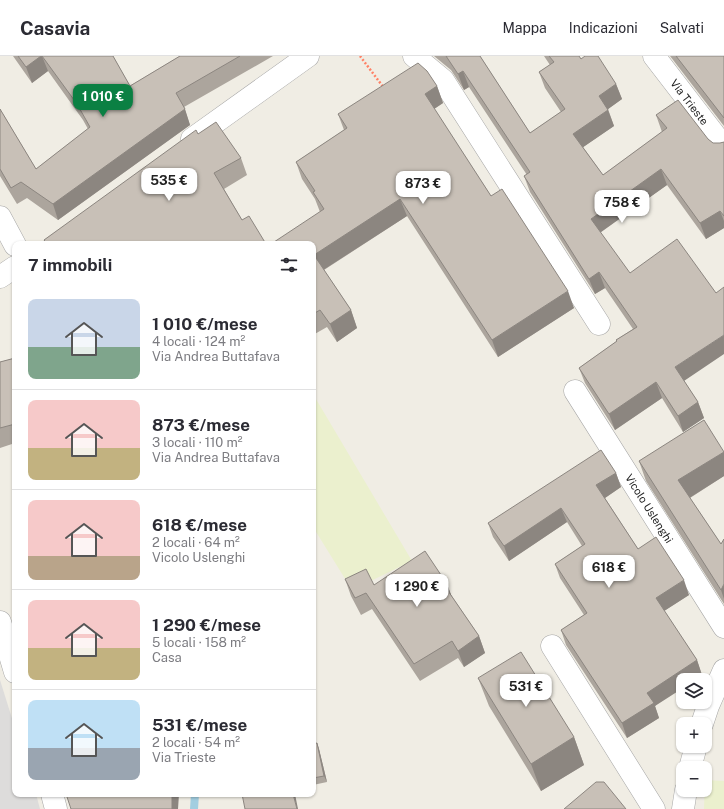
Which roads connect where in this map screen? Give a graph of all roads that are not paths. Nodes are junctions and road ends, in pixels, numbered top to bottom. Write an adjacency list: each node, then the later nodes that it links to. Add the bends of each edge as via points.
1 (308, 56): 5 (street)
2 (414, 56): 10 (street, via 443,80)
3 (654, 56): 4 (street, Via Trieste)
4 (724, 147)
5 (176, 151)
6 (0, 217): 7 (street)
7 (13, 241)
8 (12, 268): 9 (street)
9 (0, 277)
10 (599, 324)
11 (575, 391): 13 (street, Vicolo Uslenghi)
12 (0, 622): 15 (street)
13 (724, 627)
14 (552, 646): 21 (street)
15 (12, 662)
16 (724, 670): 17 (street)
17 (704, 717)
18 (53, 797): 20 (street)
19 (685, 797): 22 (street)
20 (56, 809)
21 (654, 809)
22 (683, 809)

